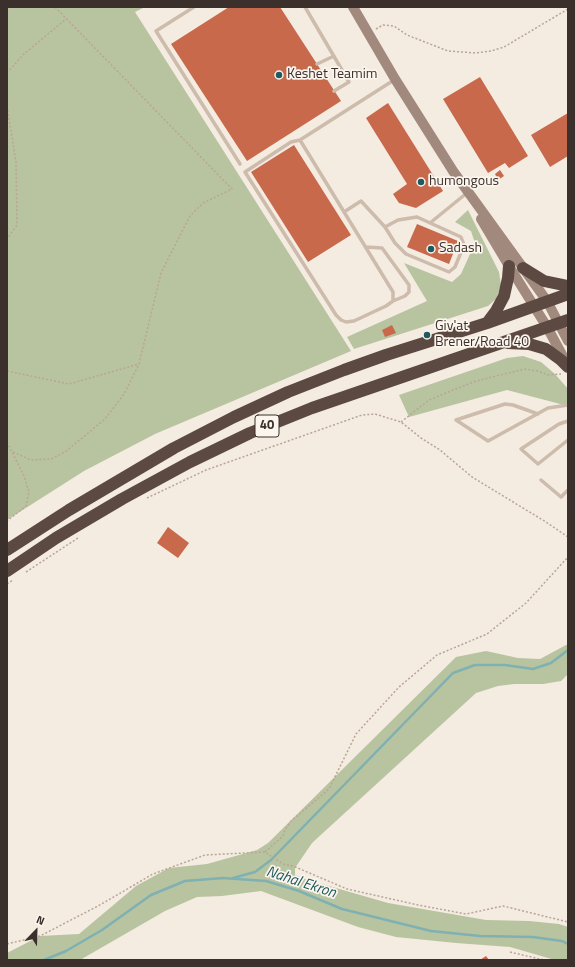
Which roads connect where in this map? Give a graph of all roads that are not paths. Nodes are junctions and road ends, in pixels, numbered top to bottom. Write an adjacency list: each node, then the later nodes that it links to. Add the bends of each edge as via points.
1 (194, 7): 9 (lane, via 156,31)
2 (305, 7): 4 (lane)
3 (354, 7): 6 (street)
4 (334, 56): 5 (lane); 7 (lane, via 349,82)
5 (317, 64)
6 (395, 79): 8 (lane); 10 (street)
7 (334, 91)
8 (300, 140): 11 (lane); 19 (lane, via 291,142 245,172 341,320 354,321)
9 (240, 164)
10 (468, 192): 12 (lane); 15 (street); 16 (street)
11 (344, 212): 13 (lane, via 361,202); 14 (lane)
12 (430, 223): 13 (lane, via 418,217 398,220); 13 (lane, via 461,237 464,245 455,267 449,272 406,254)
13 (385, 227)
14 (366, 247): 19 (lane, via 393,292); 19 (lane, via 382,248 409,285 409,292)
15 (509, 266): 21 (street); 22 (highway, via 504,296)
16 (523, 268): 17 (highway, via 544,281); 20 (street)
17 (568, 286)
18 (568, 294): 20 (highway, 40)
19 (393, 301)
20 (547, 301): 21 (highway, 40); 23 (street)
21 (535, 306): 22 (highway, 40); 23 (street)
22 (487, 323): 33 (highway, 40, via 344,370 234,417 132,472)
23 (558, 323): 24 (street); 25 (highway, 40); 26 (street)
24 (568, 341)
25 (495, 345): 26 (highway, via 508,343 537,346 554,354); 34 (highway, 40, via 312,408 250,433 190,462 56,538)
26 (567, 368)
27 (568, 405): 28 (lane, via 548,408)
28 (538, 414): 28 (lane, via 506,404 456,420 488,441)
29 (568, 422): 30 (lane, via 559,424 521,449 538,464)
30 (568, 440)
31 (541, 480): 32 (lane, via 562,497)
32 (568, 490)
33 (7, 550)
34 (12, 574)

